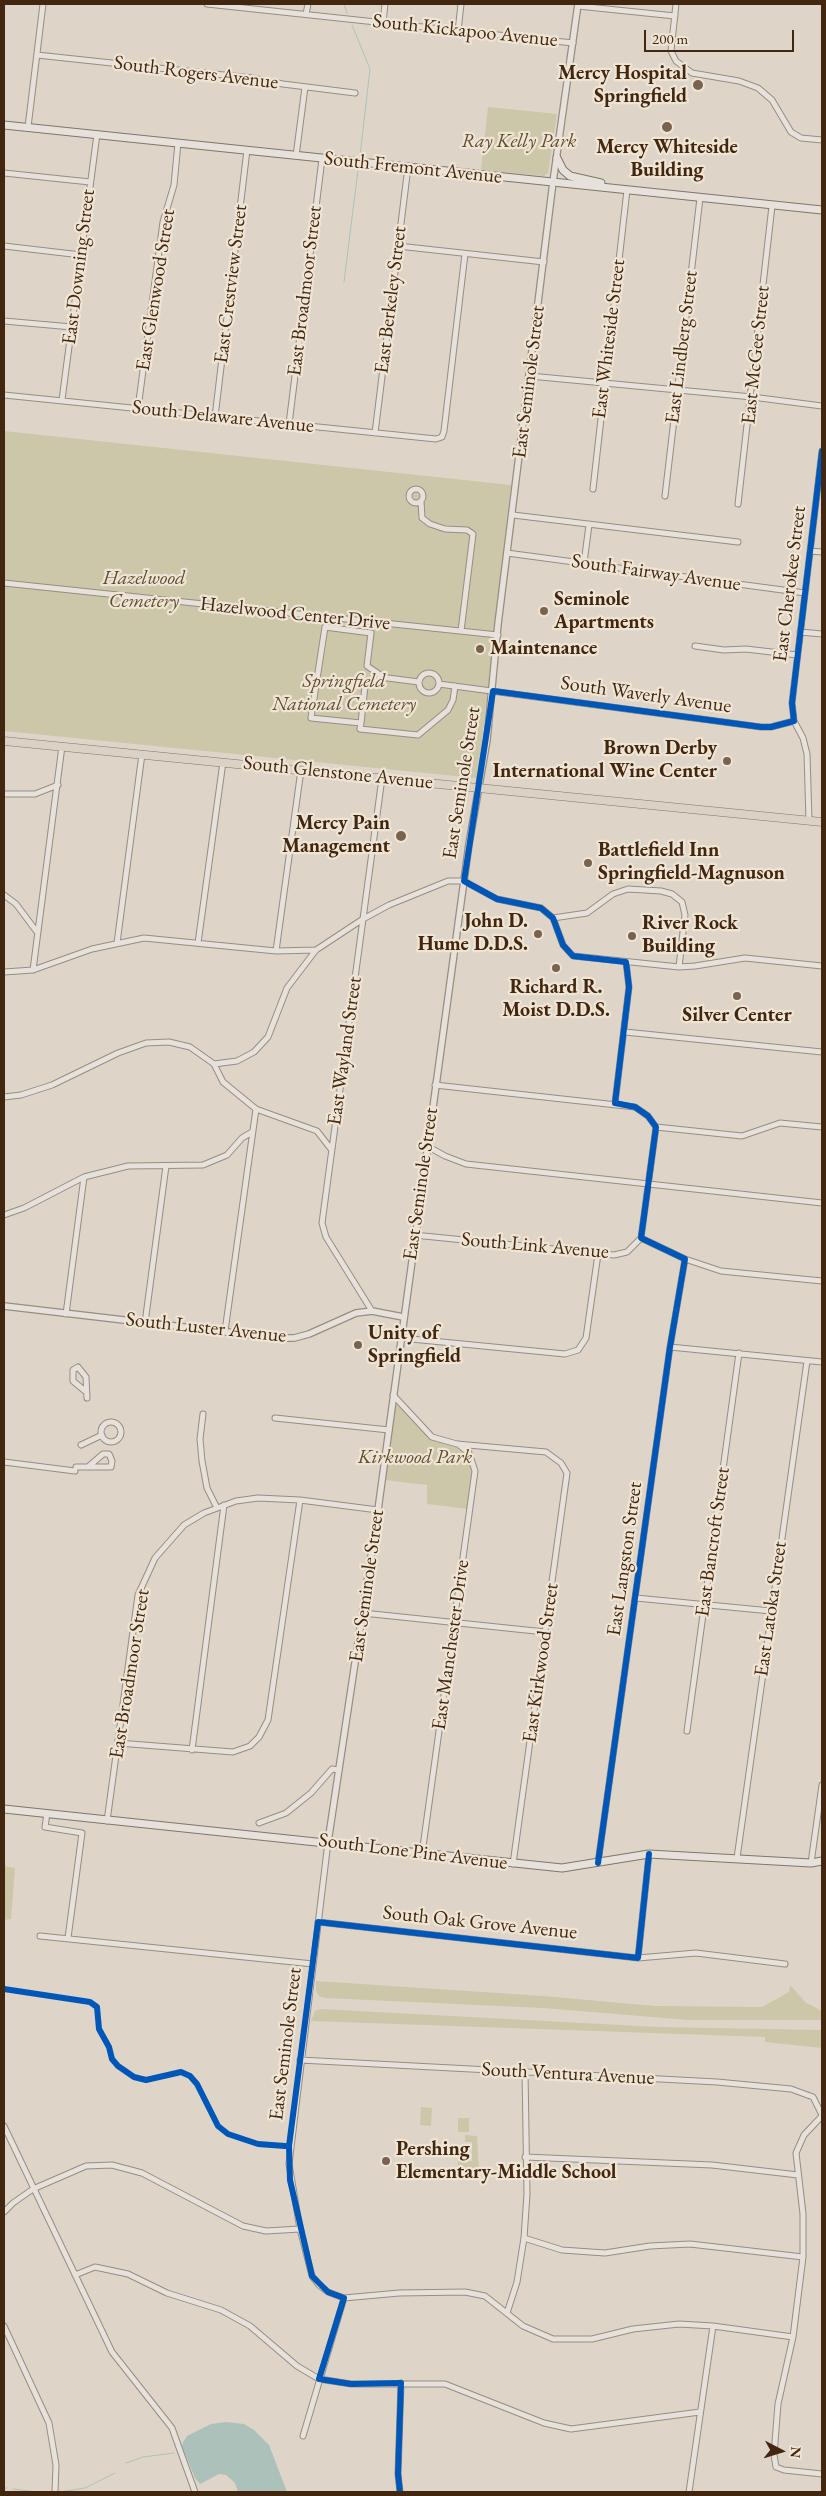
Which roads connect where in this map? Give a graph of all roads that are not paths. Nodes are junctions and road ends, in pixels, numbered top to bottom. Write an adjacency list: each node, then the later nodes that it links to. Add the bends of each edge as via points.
1 (43, 4): 13 (street)
2 (207, 4): 8 (street, South Kickapoo Avenue)
3 (308, 4): 8 (street)
4 (385, 4): 10 (street)
5 (461, 4): 11 (street)
6 (676, 4): 9 (street)
7 (578, 5): 9 (street, South Kickapoo Avenue); 12 (street, East Seminole Street)
8 (306, 14): 10 (street, South Kickapoo Avenue)
9 (675, 16): 19 (street, via 671,51 676,61 692,73 739,81 758,88 772,100 790,132 801,138)
10 (383, 23): 11 (street, South Kickapoo Avenue)
11 (458, 31): 12 (street, South Kickapoo Avenue)
12 (573, 43): 23 (street, East Seminole Street)
13 (37, 55): 14 (street, South Rogers Avenue, via 252,78); 17 (street)
14 (305, 87): 15 (street, South Rogers Avenue); 22 (street)
15 (355, 93)
16 (4, 125): 17 (main road, South Fremont Avenue)
17 (28, 127): 18 (main road, South Fremont Avenue)
18 (96, 134): 20 (main road, South Fremont Avenue); 27 (street, East Downing Street)
19 (822, 140)
20 (178, 142): 21 (main road, South Fremont Avenue); 48 (street, East Glenwood Street, via 174,185 162,222)
21 (247, 150): 22 (main road, South Fremont Avenue); 49 (street, East Crestview Street)
22 (296, 156): 24 (main road, South Fremont Avenue)
23 (557, 158): 28 (street, East Seminole Street); 29 (main road, via 570,176 607,184)
24 (322, 159): 25 (main road, South Fremont Avenue); 50 (street, East Broadmoor Street)
25 (408, 168): 28 (main road, South Fremont Avenue); 35 (street, East Berkeley Street)
26 (4, 173): 27 (street)
27 (90, 182): 37 (street, East Downing Street)
28 (553, 182): 29 (main road, South Fremont Avenue); 38 (street, East Seminole Street)
29 (615, 189): 30 (main road, South Fremont Avenue)
30 (627, 190): 31 (main road, South Fremont Avenue); 42 (street, East Whiteside Street)
31 (700, 198): 32 (main road, South Fremont Avenue); 43 (street, East Lindberg Street)
32 (772, 206): 33 (main road, South Fremont Avenue); 45 (street, East McGee Street)
33 (822, 210)
34 (4, 246): 37 (street)
35 (398, 246): 36 (street); 51 (street, East Berkeley Street)
36 (466, 254): 38 (street); 51 (street, South Delaware Avenue, via 442,436 436,439)
37 (80, 255): 40 (street, East Downing Street)
38 (544, 262): 41 (street, East Seminole Street)
39 (4, 321): 40 (street)
40 (72, 327): 46 (street, East Downing Street)
41 (530, 376): 42 (street); 58 (street, East Seminole Street)
42 (604, 383): 43 (street); 54 (street, East Whiteside Street)
43 (677, 391): 45 (street); 55 (street, East Lindberg Street)
44 (4, 395): 46 (street, South Delaware Avenue)
45 (752, 397): 47 (street); 57 (street, East McGee Street)
46 (62, 400): 48 (street, South Delaware Avenue)
47 (822, 406)
48 (138, 408): 49 (street, South Delaware Avenue)
49 (214, 417): 50 (street, South Delaware Avenue)
50 (289, 424): 51 (street, South Delaware Avenue)
51 (375, 433)
52 (822, 451): 53 (street, East Cherokee Street)
53 (821, 483): 61 (street, East Cherokee Street)
54 (592, 489)
55 (665, 496)
56 (421, 501): 67 (street, via 422,518 430,524 445,530 467,530 473,534)
57 (738, 504)
58 (512, 515): 59 (street); 63 (street, East Seminole Street)
59 (589, 525): 60 (street); 64 (street)
60 (738, 542)
61 (810, 550): 62 (street); 66 (street, East Cherokee Street)
62 (822, 552)
63 (507, 553): 64 (street, South Fairway Avenue); 70 (street, East Seminole Street)
64 (584, 563): 66 (street, South Fairway Avenue)
65 (4, 583): 67 (street, Hazelwood Center Drive)
66 (805, 593): 68 (street, East Cherokee Street)
67 (461, 632): 70 (street, Hazelwood Center Drive)
68 (800, 632): 69 (street); 72 (street, East Cherokee Street)
69 (822, 634)
70 (498, 635): 77 (street, East Seminole Street)
71 (695, 646): 72 (street)
72 (797, 655): 78 (street, East Cherokee Street, via 792,703)
73 (380, 678): 74 (street); 79 (street, via 365,686); 79 (street, via 367,666 371,633 325,626 311,718)
74 (419, 682): 75 (street, via 426,693 433,692); 75 (street, via 422,676 430,673 438,678)
75 (439, 684): 76 (street, South Waverly Avenue)
76 (455, 686): 77 (street, South Waverly Avenue); 79 (street, via 448,710 418,735)
77 (493, 691): 78 (street, South Waverly Avenue, via 761,727); 87 (street, East Seminole Street)
78 (794, 721): 89 (street, East Cherokee Street, via 807,754)
79 (360, 726)
80 (4, 741): 81 (main road, South Glenstone Avenue)
81 (62, 746): 82 (main road, South Glenstone Avenue); 86 (street)
82 (142, 754): 83 (main road, South Glenstone Avenue); 96 (street)
83 (223, 762): 84 (main road, South Glenstone Avenue); 97 (street)
84 (301, 770): 85 (main road, South Glenstone Avenue); 99 (street)
85 (382, 778): 87 (main road, South Glenstone Avenue); 94 (street, East Wayland Street)
86 (58, 785): 88 (street, via 36,794); 95 (street)
87 (480, 787): 89 (main road, South Glenstone Avenue); 91 (street, East Seminole Street)
88 (4, 794)
89 (809, 821): 90 (main road, South Glenstone Avenue)
90 (822, 822)
91 (464, 881): 93 (street, via 497,899 541,908); 94 (street, via 448,881); 108 (street, East Seminole Street)
92 (4, 896): 95 (street, via 16,904)
93 (553, 918): 100 (street, via 563,945 574,956); 102 (street, via 587,913 613,894 628,889 661,890 672,894 682,902 685,915)
94 (363, 919): 98 (street); 116 (street, East Wayland Street)
95 (37, 932): 103 (street)
96 (117, 943): 97 (street, via 144,938); 103 (street)
97 (198, 943): 99 (street)
98 (316, 950): 99 (street); 107 (street, via 287,988 268,1037 254,1052 237,1061)
99 (276, 951)
100 (626, 962): 102 (street); 105 (street, via 629,987)
101 (822, 966): 102 (street, via 745,958)
102 (679, 967)
103 (33, 970): 104 (street)
104 (4, 972)
105 (625, 1032): 106 (street); 110 (street)
106 (822, 1052)
107 (214, 1064): 109 (street, via 190,1047 169,1042 146,1043 118,1052 52,1085); 111 (street, via 223,1082)
108 (435, 1085): 110 (street); 115 (street, East Seminole Street)
109 (4, 1097)
110 (616, 1103): 112 (street, via 635,1107)
111 (256, 1109): 114 (street); 116 (street, via 317,1131)
112 (656, 1127): 113 (street, via 742,1136 780,1123); 119 (street)
113 (822, 1127)
114 (252, 1132): 117 (street, via 227,1155 203,1166); 132 (street)
115 (427, 1146): 119 (street, via 466,1164); 122 (street, East Seminole Street)
116 (332, 1148): 128 (street, East Wayland Street, via 322,1223 326,1237)
117 (166, 1166): 118 (street, via 128,1166); 131 (street)
118 (84, 1177): 121 (street); 129 (street)
119 (648, 1185): 120 (street); 123 (street)
120 (822, 1203)
121 (4, 1215)
122 (414, 1235): 124 (street, South Link Avenue); 130 (street, East Seminole Street)
123 (641, 1238): 124 (street, South Link Avenue, via 627,1252); 125 (street)
124 (598, 1254): 133 (street, via 586,1338 578,1350 565,1354)
125 (685, 1260): 126 (street, via 721,1271); 134 (street, East Langston Street)
126 (822, 1281)
127 (4, 1306): 129 (street, South Luster Avenue)
128 (372, 1311): 130 (street, South Luster Avenue); 132 (street, South Luster Avenue, via 356,1313 294,1338)
129 (66, 1314): 131 (street, South Luster Avenue)
130 (403, 1317): 133 (street, East Seminole Street)
131 (145, 1323): 132 (street, South Luster Avenue)
132 (225, 1331)
133 (401, 1338): 139 (street, East Seminole Street)
134 (670, 1347): 135 (street); 153 (street, East Langston Street)
135 (739, 1353): 136 (street); 154 (street, East Bancroft Street)
136 (807, 1361): 137 (street); 155 (street, East Latoka Street)
137 (822, 1362)
138 (85, 1391): 140 (street)
139 (393, 1395): 143 (street, East Seminole Street); 145 (street, via 432,1437)
140 (87, 1398)
141 (203, 1414): 151 (street, via 202,1461 207,1488)
142 (275, 1418): 143 (street)
143 (389, 1430): 152 (street, East Seminole Street)
144 (102, 1435): 146 (street)
145 (457, 1444): 157 (street, East Manchester Drive, via 469,1453 475,1470); 158 (street, East Kirkwood Street, via 546,1452 561,1463 567,1473)
146 (81, 1445)
147 (4, 1462): 148 (street, via 76,1469)
148 (88, 1467)
149 (300, 1500): 150 (street, East Broadmoor Street, via 258,1498); 152 (street, East Broadmoor Street); 161 (street, via 268,1720 250,1746 232,1752)
150 (224, 1505): 151 (street, East Broadmoor Street); 161 (street)
151 (217, 1508): 160 (street, East Broadmoor Street, via 184,1525 154,1558 138,1595)
152 (378, 1510): 156 (street, East Seminole Street)
153 (636, 1598): 154 (street); 173 (street, East Langston Street)
154 (704, 1605): 155 (street); 159 (street, East Bancroft Street)
155 (771, 1611): 171 (street, East Latoka Street)
156 (363, 1613): 157 (street); 162 (street, East Seminole Street)
157 (455, 1623): 158 (street); 169 (street, East Manchester Drive)
158 (545, 1632): 175 (street, East Kirkwood Street)
159 (687, 1731)
160 (118, 1743): 161 (street); 166 (street, East Broadmoor Street)
161 (192, 1750)
162 (340, 1770): 167 (street, via 332,1769 311,1793 286,1813); 168 (street, East Seminole Street)
163 (822, 1785): 174 (street)
164 (4, 1809): 165 (main road, South Lone Pine Avenue)
165 (47, 1814): 166 (main road, South Lone Pine Avenue); 178 (street, via 45,1827 82,1833)
166 (107, 1821): 168 (main road, South Lone Pine Avenue)
167 (259, 1823)
168 (328, 1842): 169 (main road, South Lone Pine Avenue); 176 (street, East Seminole Street)
169 (422, 1854): 175 (main road, South Lone Pine Avenue)
170 (650, 1854): 171 (main road, South Lone Pine Avenue); 173 (main road, South Lone Pine Avenue); 179 (street)
171 (737, 1858): 174 (main road, South Lone Pine Avenue)
172 (822, 1861): 174 (main road, South Lone Pine Avenue)
173 (598, 1863): 175 (main road, South Lone Pine Avenue, via 562,1868)
174 (811, 1863)
175 (514, 1864)
176 (318, 1922): 179 (street, South Oak Grove Avenue); 180 (street, East Seminole Street)
177 (40, 1936): 178 (street)
178 (68, 1938): 180 (street)
179 (638, 1958): 181 (street, South Oak Grove Avenue, via 696,1953)
180 (313, 1964): 182 (street, East Seminole Street)
181 (785, 1964)
182 (300, 2060): 183 (street, South Ventura Avenue); 190 (street, East Seminole Street, via 289,2164)
183 (525, 2071): 184 (street, South Ventura Avenue, via 791,2089 813,2097); 186 (street)
184 (822, 2116): 187 (street, via 804,2135 796,2153)
185 (4, 2126): 188 (street)
186 (525, 2157): 187 (street, via 712,2166); 191 (street)
187 (798, 2176): 192 (street, via 803,2214)
188 (34, 2189): 189 (street); 190 (street, via 86,2166 112,2165 142,2174 243,2226 266,2231); 193 (street)
189 (4, 2212)
190 (300, 2229): 194 (street, East Seminole Street, via 312,2276 328,2292)
191 (524, 2238): 192 (street, via 562,2250 605,2253 690,2244); 195 (street, via 517,2282)
192 (803, 2257): 198 (street)
193 (75, 2275): 199 (street, via 95,2267 128,2274 167,2292 221,2310 250,2326 297,2366); 205 (street, via 112,2352 172,2428)
194 (344, 2298): 195 (street, via 464,2292 484,2296); 199 (street)
195 (507, 2313): 197 (street, via 523,2326 553,2339 592,2339 633,2328 679,2324)
196 (4, 2326): 204 (street, via 49,2423 56,2465)
197 (714, 2326): 198 (street); 201 (street)
198 (794, 2337): 203 (street, via 778,2404 776,2467)
199 (319, 2379): 200 (street, via 351,2384); 202 (street)
200 (401, 2383): 201 (street, via 445,2384 544,2423 571,2429); 206 (street)
201 (700, 2412): 207 (street)
202 (303, 2436)
203 (822, 2474)
204 (55, 2492)
205 (195, 2492)
206 (400, 2492)
207 (689, 2492)

